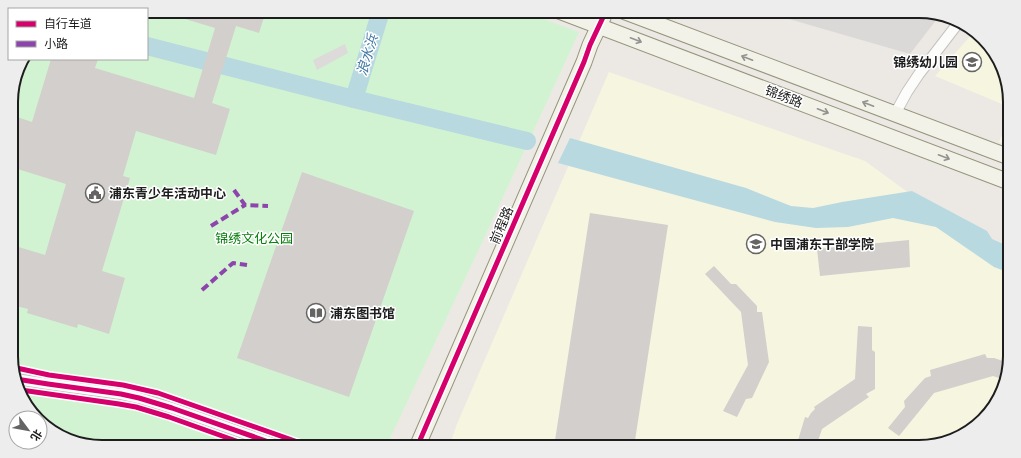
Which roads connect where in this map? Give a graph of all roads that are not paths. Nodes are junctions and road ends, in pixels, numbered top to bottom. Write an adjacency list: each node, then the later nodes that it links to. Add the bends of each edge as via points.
1 (578, 18): 4 (main road, 锦绣路)
2 (603, 18): 4 (main road, 前程路)
3 (641, 18): 6 (main road, 锦绣路, one-way to 3)
4 (599, 26): 8 (main road, 锦绣路, one-way to 8); 11 (main road, 前程路)
5 (956, 26): 6 (street, via 919,74)
6 (895, 114): 7 (main road, 锦绣路)
7 (1003, 155)
8 (1003, 179)
9 (22, 380): 10 (street, via 138,398)
10 (262, 440)
11 (420, 440)

